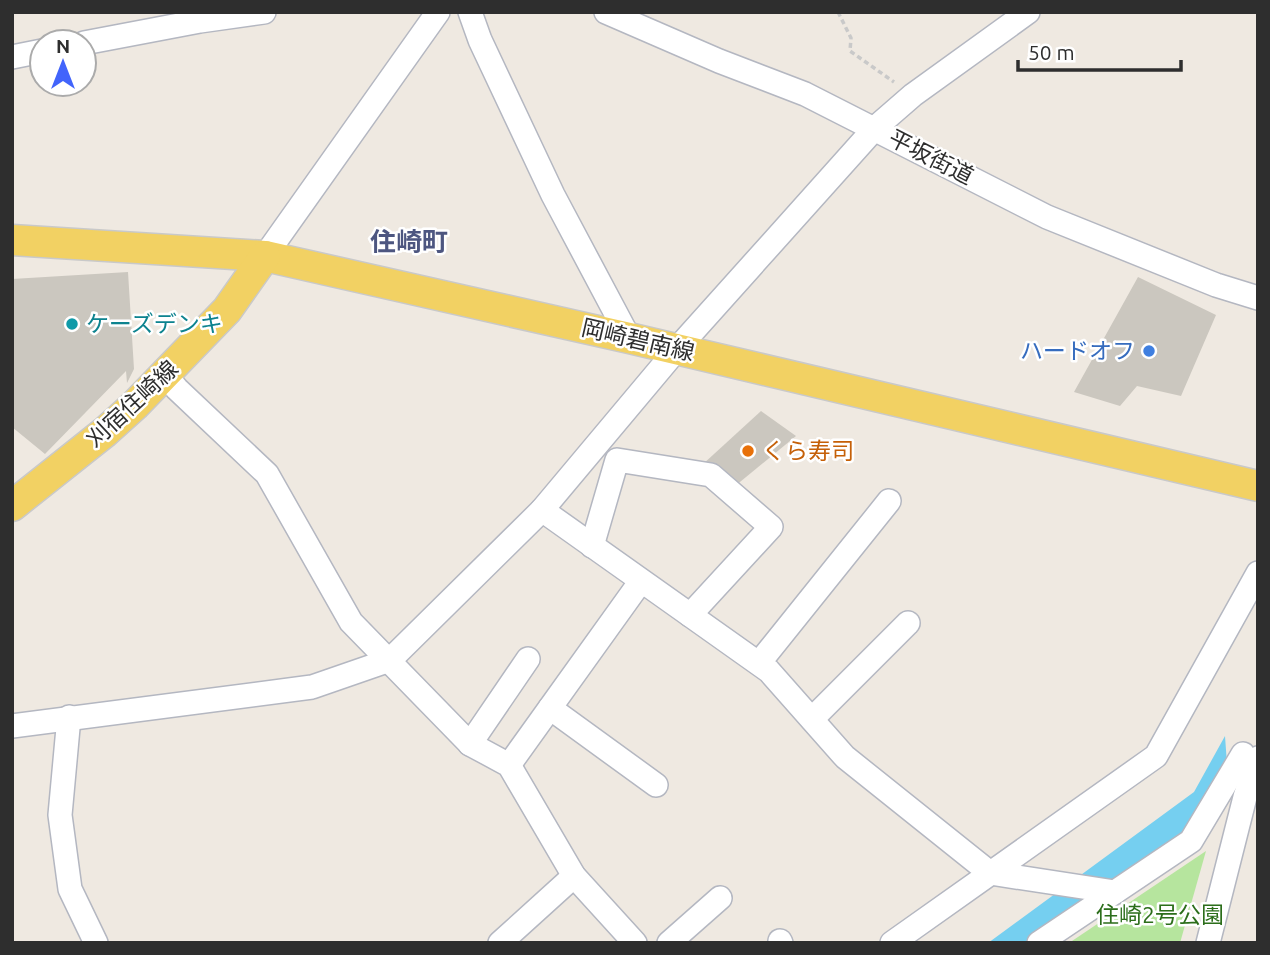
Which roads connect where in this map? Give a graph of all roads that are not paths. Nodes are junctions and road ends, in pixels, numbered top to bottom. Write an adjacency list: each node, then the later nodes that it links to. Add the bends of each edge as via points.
1 (264, 12): 6 (street)
2 (438, 12): 10 (street)
3 (470, 12): 12 (street, via 553,195)
4 (606, 12): 8 (street, 平坂街道, via 805,93)
5 (1028, 12): 8 (street)
6 (199, 17): 7 (street)
7 (98, 40)
8 (875, 128): 11 (street, 平坂街道, via 1048,217); 13 (street)
9 (12, 240): 10 (main road, 岡崎碧南線)
10 (265, 256): 12 (main road, 岡崎碧南線); 14 (main road, 刈宿住崎線, via 227,310)
11 (1258, 298)
12 (629, 338): 13 (main road, 岡崎碧南線)
13 (677, 349): 15 (street); 17 (main road, 岡崎碧南線)
14 (165, 375): 19 (main road, 刈宿住崎線, via 105,432); 27 (street, via 267,474 351,622)
15 (608, 432): 16 (street); 20 (street)
16 (617, 460): 21 (street); 24 (street, via 711,475 771,527)
17 (1258, 486)
18 (889, 501): 28 (street)
19 (12, 506)
20 (542, 510): 21 (street); 27 (street)
21 (592, 546): 23 (street)
22 (1258, 573): 38 (street, via 1156,756)
23 (641, 581): 24 (street); 29 (street)
24 (690, 615): 28 (street)
25 (908, 623): 31 (street)
26 (528, 659): 33 (street)
27 (390, 660): 30 (street, via 312,687); 33 (street)
28 (759, 663): 31 (street)
29 (550, 708): 35 (street); 36 (street)
30 (69, 717): 32 (street); 42 (street, via 60,815 70,889)
31 (812, 719): 38 (street, via 845,757)
32 (12, 726)
33 (470, 744): 35 (street)
34 (1251, 756): 37 (street); 40 (street, via 1191,841)
35 (509, 765): 39 (street)
36 (656, 785)
37 (1251, 799): 48 (street)
38 (990, 873): 40 (street); 46 (street)
39 (574, 876): 43 (street); 44 (street)
40 (1108, 891): 47 (street)
41 (720, 898): 45 (street)
42 (96, 943)
43 (500, 943)
44 (635, 943)
45 (669, 943)
46 (892, 943)
47 (1039, 943)
48 (1208, 943)

